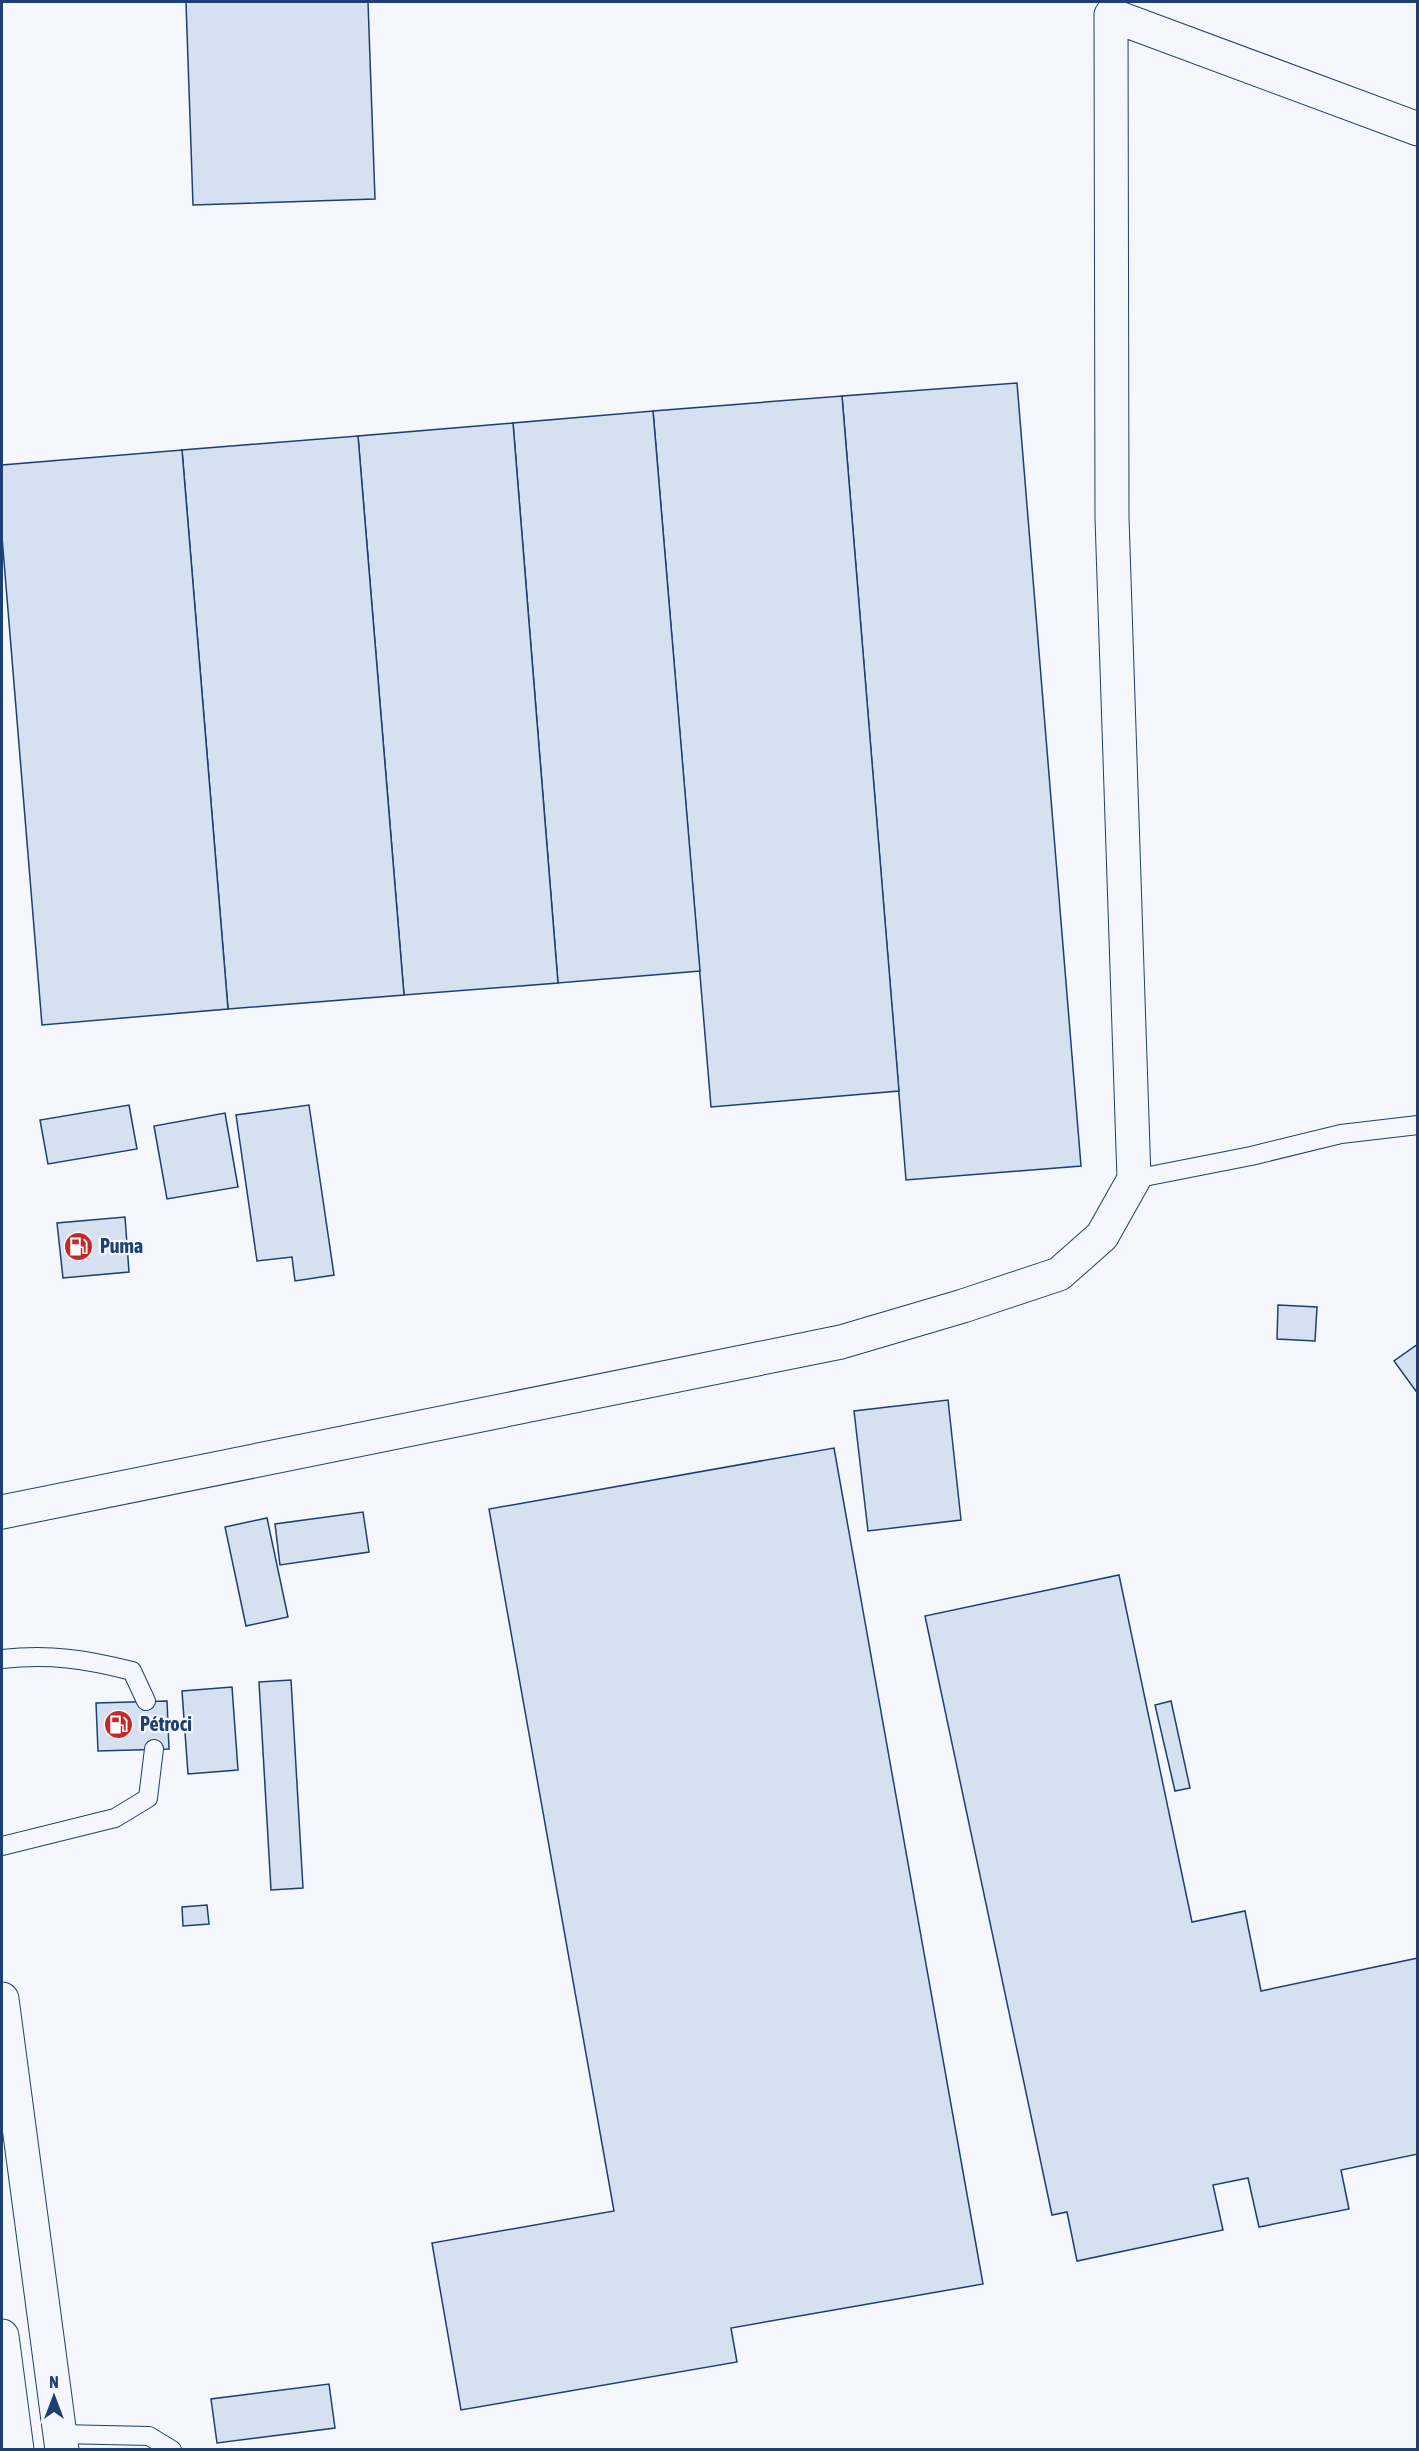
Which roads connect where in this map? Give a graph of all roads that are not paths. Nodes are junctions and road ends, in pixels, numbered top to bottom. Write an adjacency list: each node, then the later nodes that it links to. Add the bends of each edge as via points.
1 (1111, 8): 2 (street); 4 (street, via 1112,518)
2 (1418, 129)
3 (1418, 1125): 4 (lane, via 1341,1134)
4 (1134, 1179): 5 (street, via 1102,1236 1059,1274 852,1339)
5 (2, 1512)
6 (2, 1659): 7 (lane, via 37,1655 87,1660 132,1671)
7 (146, 1701)
8 (154, 1749): 9 (lane, via 148,1798 115,1818)
9 (2, 1846)
10 (2, 1999): 12 (street)
11 (2, 2338): 13 (street)
12 (61, 2442): 14 (lane, via 149,2436)
13 (17, 2450)
14 (172, 2450)

